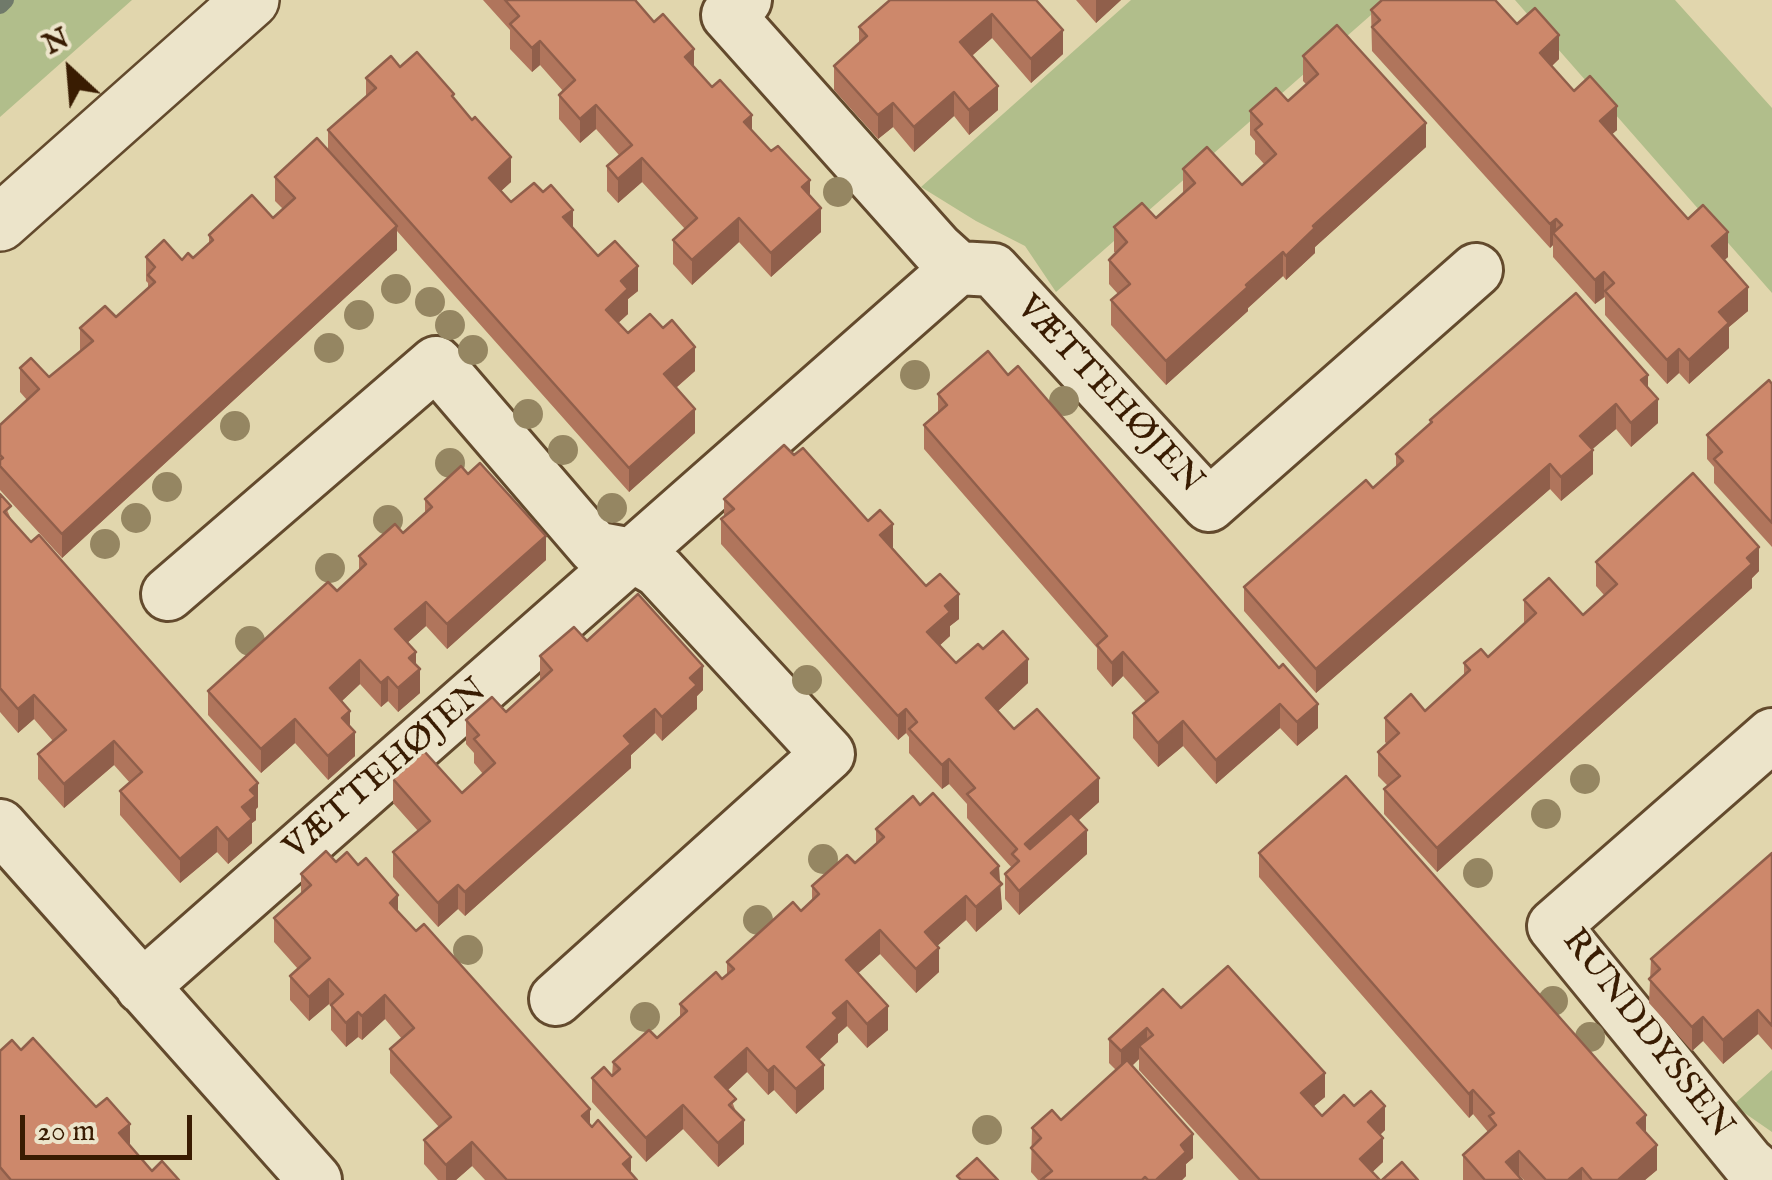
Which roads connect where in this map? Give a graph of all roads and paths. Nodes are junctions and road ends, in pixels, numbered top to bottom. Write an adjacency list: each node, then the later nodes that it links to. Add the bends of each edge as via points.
1 (250, 0): 3 (street)
2 (746, 0): 4 (street, VÆTTEHØJEN, via 728,15)
3 (0, 223)
4 (958, 268): 5 (street, VÆTTEHØJEN, via 992,270 1209,505); 6 (street, VÆTTEHØJEN)
5 (1476, 270)
6 (632, 555): 7 (street, via 595,548 436,363); 10 (street, VÆTTEHØJEN); 11 (street, via 659,571 828,754)
7 (168, 594)
8 (1772, 734): 13 (street, RUNDDYSSEN, via 1554,926)
9 (0, 826): 10 (street)
10 (142, 987): 12 (street)
11 (556, 999)
12 (315, 1180)
13 (1768, 1180)

